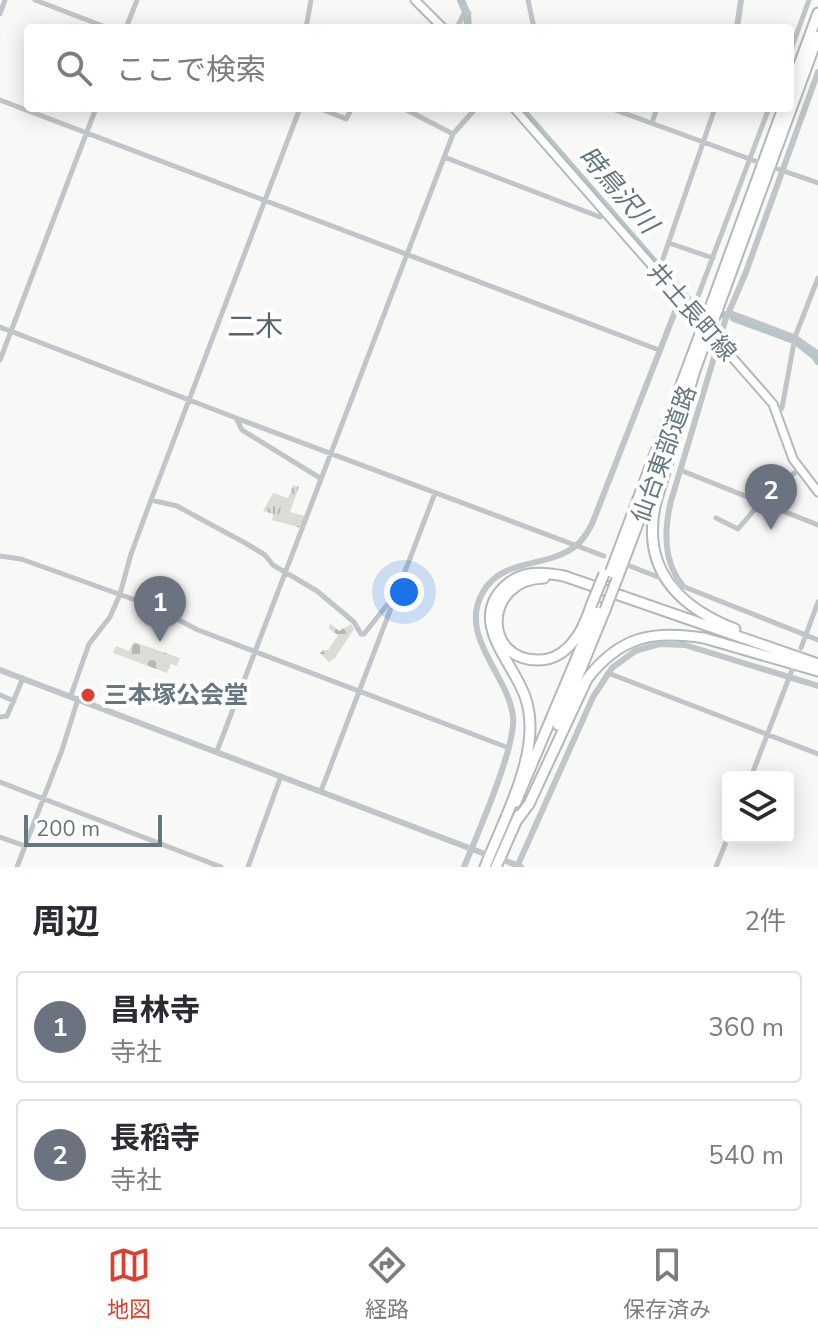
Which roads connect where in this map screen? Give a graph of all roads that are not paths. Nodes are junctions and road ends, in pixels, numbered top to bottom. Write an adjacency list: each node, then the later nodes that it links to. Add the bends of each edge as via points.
1 (5, 0): 11 (street)
2 (35, 0): 12 (street)
3 (137, 0): 13 (street)
4 (311, 0): 14 (street)
5 (415, 0): 15 (main road)
6 (528, 0): 17 (street)
7 (741, 0): 18 (street)
8 (809, 0): 20 (street)
9 (469, 13): 16 (street)
10 (818, 13): 22 (highway)
11 (0, 14)
12 (98, 24)
13 (128, 24)
14 (307, 24)
15 (439, 24)
16 (459, 24)
17 (533, 24)
18 (738, 24)
19 (818, 36): 23 (highway, 仙台東部道路)
20 (794, 41)
21 (818, 72): 48 (street)
22 (794, 78)
23 (794, 98)
24 (0, 100): 25 (street)
25 (24, 109)
26 (32, 112): 41 (street)
27 (95, 112): 41 (street)
28 (298, 112): 50 (street)
29 (329, 112): 30 (street, via 346,119)
30 (350, 112)
31 (411, 112): 42 (street)
32 (472, 112): 42 (street)
33 (517, 112): 51 (main road, 井土長町線)
34 (621, 112): 40 (street)
35 (656, 112): 40 (street)
36 (714, 112): 43 (street)
37 (768, 112): 45 (street)
38 (782, 112): 58 (highway, 仙台東部道路)
39 (789, 112): 58 (highway, 仙台東部道路)
40 (652, 123): 43 (street)
41 (87, 133): 50 (street); 62 (street)
42 (453, 134): 44 (street)
43 (704, 142): 45 (street); 52 (street)
44 (444, 157): 51 (street, via 600,217); 53 (street)
45 (750, 159): 46 (street); 54 (street)
46 (758, 162)
47 (775, 168): 48 (street)
48 (783, 171): 49 (street); 60 (street)
49 (818, 183)
50 (265, 200): 53 (street); 70 (street)
51 (606, 214): 55 (main road, 井土長町線)
52 (669, 243): 54 (street); 55 (street)
53 (406, 255): 66 (street); 73 (street)
54 (713, 258): 59 (street)
55 (658, 274): 57 (main road, 井土長町線)
56 (818, 278): 64 (street)
57 (680, 299): 59 (main road, 井土長町線); 66 (street)
58 (713, 309): 63 (highway, 仙台東部道路, bridge)
59 (692, 312): 65 (main road, 井土長町線)
60 (729, 312): 64 (street); 65 (street)
61 (0, 327): 62 (street)
62 (11, 331): 68 (street); 70 (street)
63 (703, 337): 69 (highway, 仙台東部道路); 88 (highway, 仙台東部道路)
64 (795, 337): 67 (street); 71 (street, via 782,408)
65 (719, 343): 71 (main road, 井土長町線); 75 (street)
66 (659, 350): 83 (street, via 592,524)
67 (818, 353)
68 (0, 360)
69 (695, 370): 88 (highway, 仙台東部道路); 99 (highway, via 653,515 660,568 677,594 708,618)
70 (188, 400): 72 (street); 79 (street)
71 (777, 411): 74 (main road, 井土長町線)
72 (236, 418): 73 (street); 76 (street, via 242,430)
73 (329, 453): 76 (street); 78 (street)
74 (799, 469): 77 (main road, 井土長町線); 80 (street)
75 (680, 470): 80 (street); 90 (street, via 666,533)
76 (320, 478): 87 (street)
77 (818, 492)
78 (435, 493): 83 (street); 92 (street)
79 (151, 500): 87 (street, via 177,506); 91 (street)
80 (761, 502): 81 (street, via 738,529); 82 (street)
81 (716, 518)
82 (818, 525)
83 (576, 546): 85 (street); 113 (street, via 498,574 479,600 480,641 510,699 514,720)
84 (0, 556): 91 (street)
85 (604, 556)
86 (630, 566): 89 (street)
87 (285, 570): 92 (street, via 354,622 361,634); 98 (street)
88 (610, 577): 94 (highway, 仙台東部道路)
89 (658, 577)
90 (680, 585): 95 (street)
91 (120, 594): 98 (street); 108 (street, via 89,644)
92 (396, 595): 106 (street)
93 (818, 602): 95 (street)
94 (598, 608): 101 (highway, via 576,639 546,660 512,653 498,631 498,611 507,593 545,578 619,600); 121 (highway, 仙台東部道路); 132 (highway, 仙台東部道路)
95 (805, 636): 96 (street); 97 (street)
96 (818, 640)
97 (801, 648)
98 (256, 652): 106 (street); 114 (street)
99 (818, 662): 132 (highway, via 564,576 531,573 509,583 494,601 490,624 525,695 530,738)
100 (0, 670): 104 (street)
101 (793, 671): 102 (highway); 103 (street, via 659,644 635,651); 105 (street); 112 (street); 121 (highway, via 685,635 654,635 625,644 587,679)
102 (818, 671)
103 (608, 673): 112 (street); 134 (street)
104 (23, 677): 108 (street); 110 (street)
105 (818, 686)
106 (359, 691): 113 (street); 119 (street)
107 (0, 695): 110 (street)
108 (71, 695): 109 (street)
109 (79, 698): 114 (street); 120 (street)
110 (14, 701): 111 (street, via 7,716)
111 (0, 717)
112 (768, 735): 115 (street); 116 (street)
113 (509, 748): 125 (street)
114 (217, 751): 117 (street)
115 (818, 754)
116 (753, 771)
117 (282, 775): 119 (street); 130 (street)
118 (0, 782): 120 (street)
119 (321, 791): 125 (street)
120 (43, 799): 124 (street); 129 (street)
121 (517, 820): 133 (highway, 仙台東部道路)
122 (0, 837): 124 (street)
123 (726, 843): 135 (street)
124 (25, 846): 128 (street)
125 (472, 848): 126 (street); 131 (street)
126 (485, 854)
127 (506, 861): 134 (street)
128 (17, 867)
129 (221, 867)
130 (248, 867)
131 (464, 867)
132 (486, 867)
133 (496, 867)
134 (519, 867)
135 (716, 867)

